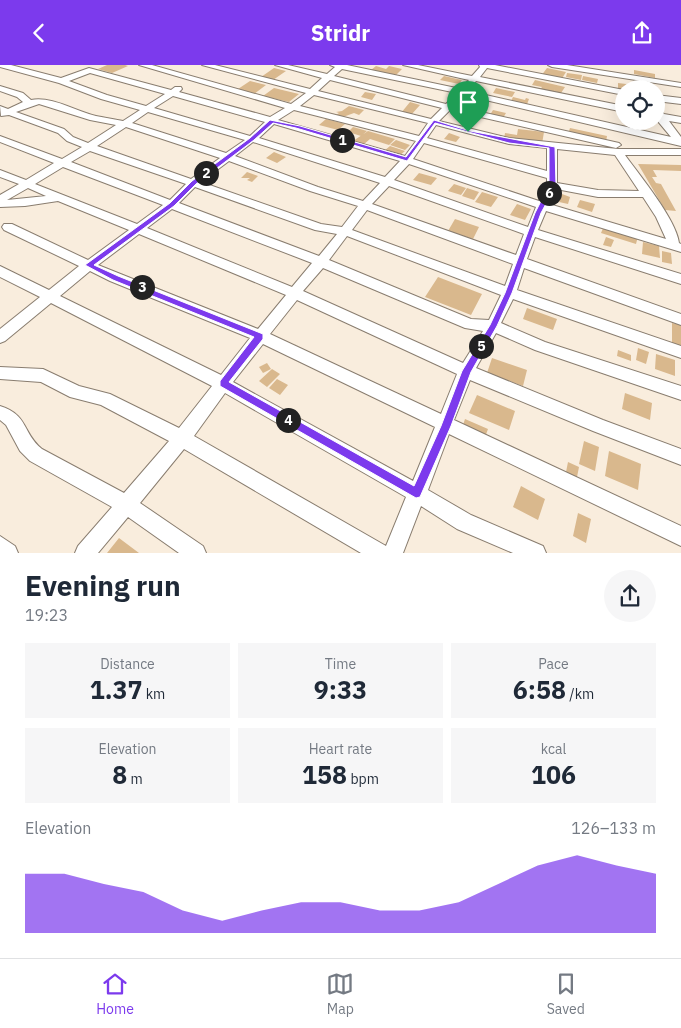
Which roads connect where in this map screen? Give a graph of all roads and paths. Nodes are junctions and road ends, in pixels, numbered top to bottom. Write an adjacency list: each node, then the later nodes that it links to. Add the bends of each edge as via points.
1 (2, 65): 18 (street)
2 (100, 65): 13 (street)
3 (143, 65): 15 (street)
4 (206, 65): 11 (street)
5 (279, 65): 14 (street)
6 (338, 65): 14 (street); 23 (street)
7 (407, 65): 16 (street)
8 (485, 65): 16 (street); 22 (street)
9 (552, 65): 17 (street)
10 (622, 65): 17 (street)
11 (218, 66): 15 (street); 21 (street)
12 (77, 67): 13 (street)
13 (89, 70): 18 (street); 24 (street)
14 (328, 76): 21 (street); 29 (street)
15 (193, 79): 24 (street); 28 (street)
16 (473, 79): 23 (street); 30 (street)
17 (636, 79): 19 (street)
18 (62, 81): 31 (street, via 104,97)
19 (681, 85)
20 (0, 88): 27 (street, via 20,95)
21 (311, 91): 28 (street); 36 (street)
22 (615, 91)
23 (463, 92): 29 (street); 43 (street)
24 (174, 93): 31 (street); 35 (street)
25 (665, 99): 26 (street)
26 (681, 101)
27 (28, 103): 32 (street); 37 (street, via 39,101)
28 (293, 107): 35 (street); 41 (street)
29 (449, 107): 36 (street); 45 (street)
30 (615, 107)
31 (147, 108): 37 (street); 40 (street)
32 (3, 112): 42 (street, via 61,131 73,141)
33 (665, 116): 34 (street)
34 (681, 120)
35 (272, 121): 40 (street); 48 (street)
36 (434, 121): 41 (street); 44 (street, via 500,139)
37 (124, 124): 42 (street); 47 (street)
38 (665, 125): 43 (street)
39 (0, 139): 49 (street)
40 (252, 139): 47 (street); 51 (street)
41 (421, 139): 48 (street); 52 (street)
42 (90, 146): 49 (street); 53 (street)
43 (680, 146): 45 (street)
44 (552, 147): 46 (street); 52 (street)
45 (648, 152): 46 (street)
46 (618, 153): 55 (street)
47 (227, 157): 53 (street); 60 (street)
48 (407, 159): 51 (street); 61 (street)
49 (61, 163): 54 (street); 59 (street)
50 (0, 173): 54 (street)
51 (387, 181): 60 (street); 65 (street)
52 (553, 181): 55 (street, via 572,190); 61 (street)
53 (194, 182): 59 (street); 64 (street, via 319,227)
54 (26, 183): 56 (street); 57 (street)
55 (645, 194): 66 (street, via 662,217)
56 (59, 197): 58 (street); 63 (street)
57 (0, 200)
58 (0, 204)
59 (172, 204): 63 (street); 67 (street)
60 (365, 205): 64 (street); 68 (street)
61 (542, 206): 65 (street); 66 (street)
62 (8, 227): 69 (street)
63 (138, 229): 69 (street); 72 (street)
64 (344, 231): 67 (street); 73 (street)
65 (531, 232): 68 (street); 71 (street)
66 (677, 247)
67 (321, 262): 72 (street); 76 (street, via 470,324)
68 (521, 262): 73 (street); 75 (street)
69 (89, 265): 74 (street); 77 (street)
70 (0, 271): 74 (street)
71 (681, 279)
72 (294, 293): 77 (street); 80 (street)
73 (508, 293): 76 (street); 79 (street)
74 (49, 296): 78 (street); 82 (street)
75 (681, 320)
76 (493, 326): 80 (street); 83 (street, via 540,346)
77 (260, 336): 82 (street); 85 (street)
78 (0, 337)
79 (681, 352)
80 (466, 371): 85 (street); 87 (street)
81 (0, 373): 86 (street, via 43,375 76,392 104,399)
82 (223, 383): 86 (street); 88 (street)
83 (681, 393)
84 (0, 413): 89 (street, via 14,422 34,454)
85 (446, 426): 88 (street); 90 (street)
86 (181, 438): 89 (street); 95 (street)
87 (681, 457)
88 (416, 493): 96 (street); 97 (street, via 464,522)
89 (127, 505): 93 (street); 94 (street)
90 (681, 536)
91 (0, 547): 92 (street)
92 (8, 553)
93 (85, 553)
94 (196, 553)
95 (380, 553)
96 (393, 553)
97 (536, 553)

